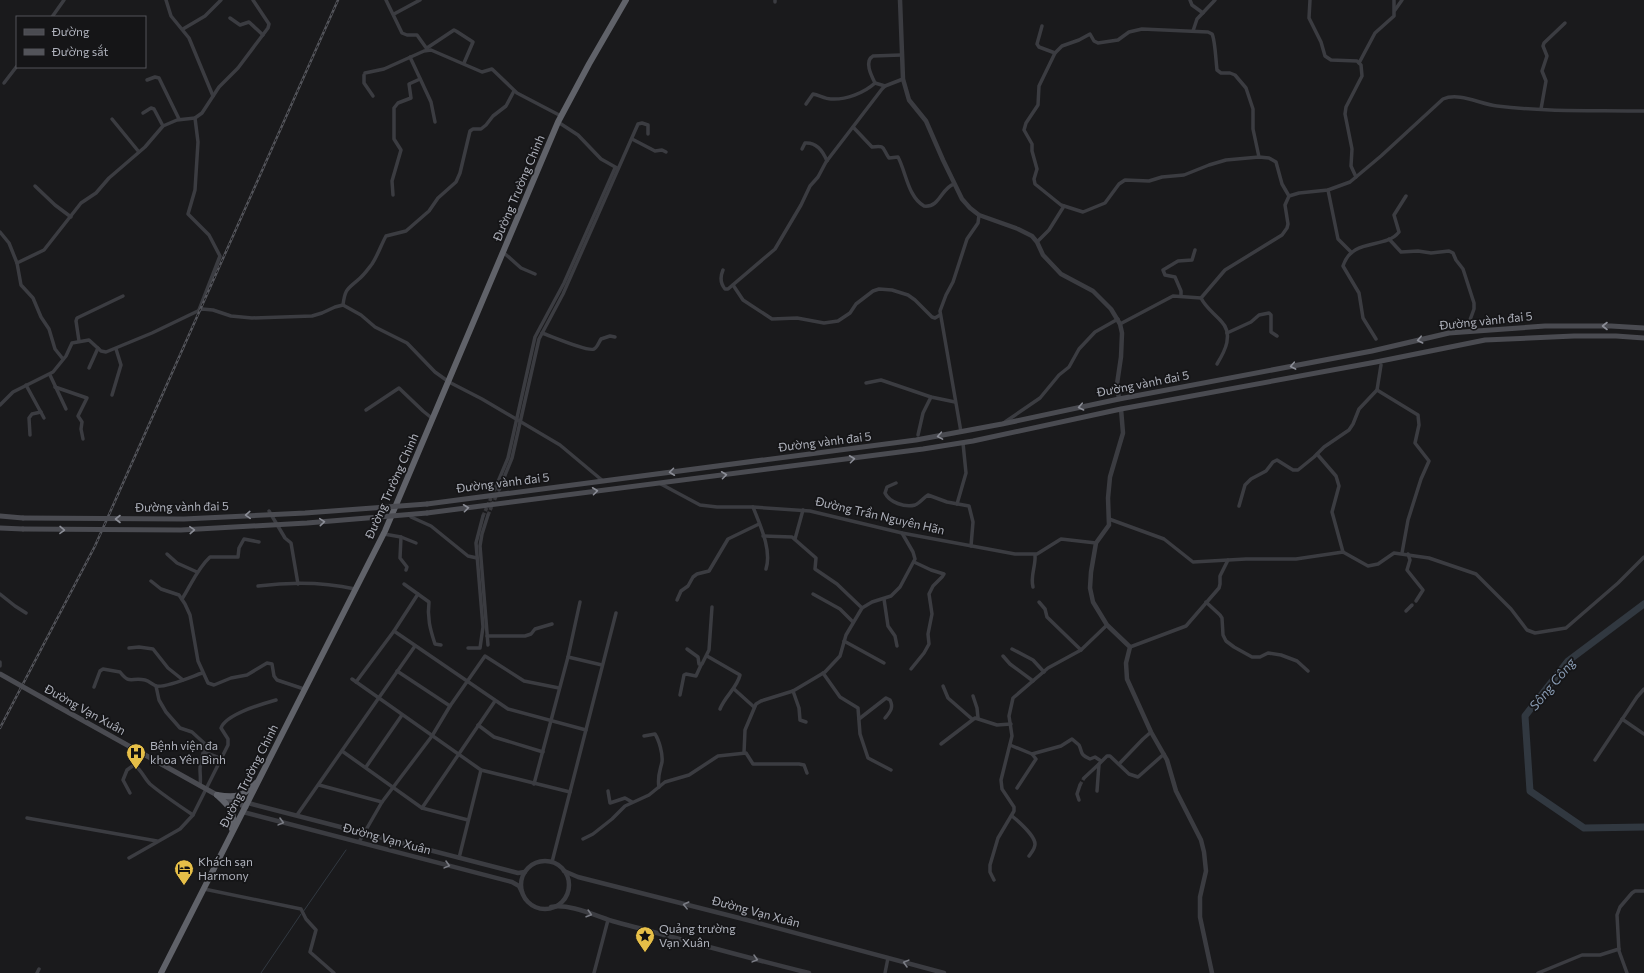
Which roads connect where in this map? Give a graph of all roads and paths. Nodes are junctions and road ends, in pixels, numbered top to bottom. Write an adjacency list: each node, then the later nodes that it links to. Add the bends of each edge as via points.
1 (64, 0): 17 (street)
2 (166, 0): 21 (street, via 171,16)
3 (221, 0): 21 (street, via 205,16)
4 (253, 0): 23 (street, via 269,24)
5 (386, 0): 16 (street)
6 (420, 0): 16 (street)
7 (626, 0): 46 (highway, Đường Trường Chinh)
8 (900, 0): 26 (street)
9 (1190, 0): 15 (street, via 1192,5)
10 (1214, 0): 15 (street)
11 (1310, 0): 29 (street, via 1309,18 1325,56 1331,60 1353,60)
12 (1394, 0): 14 (street)
13 (1402, 0): 14 (street)
14 (1395, 11): 29 (street, via 1394,16 1371,38)
15 (1203, 13): 22 (street)
16 (394, 14): 24 (street, via 402,33 418,35)
17 (53, 16)
18 (230, 18): 23 (street, via 240,25 249,22)
19 (1565, 23): 41 (street, via 1543,46 1547,56 1542,71 1546,81)
20 (1042, 26): 25 (street, via 1036,41 1038,46)
21 (183, 29): 38 (street)
22 (1192, 31): 25 (street, via 1139,30 1129,32 1118,40 1098,43 1088,34 1062,46); 56 (street, via 1212,34 1217,70 1221,73 1235,74 1246,88 1253,109 1253,129)
23 (263, 35): 38 (street)
24 (427, 49): 27 (street); 28 (street); 28 (street, via 456,31 473,42)
25 (1055, 53): 66 (street, via 1039,86 1038,105 1026,122 1024,130 1032,144 1037,169 1035,184)
26 (901, 55): 32 (street); 35 (street, via 871,57 868,61)
27 (410, 57): 31 (street); 39 (street, via 384,69 365,74 364,83)
28 (464, 63): 37 (street, via 482,72 492,70)
29 (1359, 63): 59 (street, via 1362,76 1345,114 1352,149 1351,166)
30 (16, 67): 34 (street)
31 (420, 78): 48 (street, via 431,102); 63 (street, via 409,84 411,98 398,103 394,108 394,139 400,150 392,181)
32 (903, 78): 36 (street); 60 (street, via 909,100 926,121)
33 (147, 80): 47 (street, via 159,78)
34 (4, 83)
35 (875, 83): 36 (street); 40 (street, via 867,91 837,99 813,94)
36 (886, 86): 50 (street)
37 (514, 91): 46 (street); 83 (street, via 506,106 486,125 470,131 456,182 438,198 429,211 406,230 386,236 372,264 360,279 349,286)
38 (213, 96): 44 (street, via 207,107)
39 (373, 96)
40 (806, 104)
41 (1541, 109): 42 (street); 59 (street, via 1496,106 1448,97)
42 (1644, 111)
43 (143, 113): 49 (street, via 154,109)
44 (195, 118): 47 (street); 84 (street, via 198,142 195,190 188,214 209,235 220,256)
45 (112, 119): 54 (street)
46 (560, 119): 58 (street, via 601,159); 74 (highway, Đường Trường Chinh)
47 (179, 120): 49 (street)
48 (435, 122)
49 (163, 126): 54 (street)
50 (853, 127): 57 (street); 60 (street, via 872,147 884,148 889,158 898,157 912,191 924,206 932,205 948,186)
51 (648, 134): 52 (street, via 648,125 641,123 638,124)
52 (632, 139): 55 (street, via 655,151); 58 (street)
53 (802, 149): 57 (street, via 805,143 813,144 821,150)
54 (139, 152): 68 (street, via 82,203)
55 (666, 152)
56 (1259, 157): 64 (street, via 1276,162 1282,184); 66 (street, via 1221,162 1181,176 1149,181 1125,180 1102,205 1083,212)
57 (827, 161): 79 (street, via 818,178 808,188 801,206 775,249)
58 (617, 168): 70 (street)
59 (1356, 177): 62 (street, via 1346,184)
60 (954, 184): 67 (street, via 965,204)
61 (35, 186): 68 (street)
62 (1328, 190): 64 (street); 75 (street, via 1338,239)
63 (393, 195)
64 (1289, 196): 82 (street, via 1284,205 1288,224 1285,231 1225,270)
65 (1406, 196): 71 (street, via 1394,215 1398,232)
66 (1064, 206): 72 (street)
67 (979, 215): 72 (street, via 1018,229); 85 (street, via 978,223 967,239 953,282 940,307)
68 (71, 217): 76 (street, via 44,250)
69 (0, 232): 76 (street, via 9,243)
70 (589, 233): 89 (street, via 564,294); 119 (street, via 535,337)
71 (1389, 239): 75 (street); 87 (street, via 1401,252 1449,251 1454,254 1463,269 1474,303 1470,320)
72 (1038, 242): 86 (street, via 1043,255 1052,266 1066,278 1093,291 1111,308)
73 (1195, 250): 81 (street, via 1192,260 1178,261 1163,270 1165,276 1175,277)
74 (504, 252): 78 (street, via 521,268); 103 (highway, Đường Trường Chinh)
75 (1351, 252): 94 (street, via 1343,268 1359,293 1363,318)
76 (17, 263): 98 (street, via 21,285 33,298 49,329 55,349)
77 (723, 270): 79 (street, via 720,278 723,286 728,289)
78 (535, 274)
79 (733, 285): 85 (street, via 744,300 772,319 797,318 824,324 838,321 850,313 856,304 879,289 908,295 932,317)
80 (123, 296): 95 (street, via 77,318)
81 (1181, 296): 82 (street); 86 (street, via 1166,299)
82 (1201, 298): 90 (street, via 1206,307 1223,323)
83 (343, 305): 84 (street, via 312,316 252,318 232,316 205,308); 103 (street, via 361,314 375,327 408,343 435,372)
84 (199, 310): 97 (street)
85 (940, 315): 111 (street)
86 (1119, 321): 110 (street, via 1122,334 1117,384); 120 (street, via 1095,332 1079,349 1069,367 1040,398)
87 (1476, 328)
88 (1644, 328): 110 (main road, Đường vành đai 5, one-way to 110, via 1545,326 1449,333 1372,351)
89 (542, 333): 92 (street, via 593,350 601,339); 119 (street)
90 (1227, 333): 91 (street, via 1249,323 1259,315 1269,313 1271,332); 99 (street, via 1227,345)
91 (1277, 336)
92 (614, 337)
93 (1644, 338): 114 (main road, Đường vành đai 5, via 1595,336 1485,340)
94 (1376, 339)
95 (79, 341): 96 (street, via 89,340); 98 (street, via 72,343)
96 (98, 348): 97 (street, via 104,352); 101 (street)
97 (116, 349): 108 (street, via 122,365)
98 (63, 359): 102 (street)
99 (1217, 364)
100 (1382, 365): 107 (street)
101 (89, 368)
102 (50, 375): 105 (street); 106 (street)
103 (449, 382): 118 (highway, Đường Trường Chinh); 119 (street)
104 (866, 383): 109 (street, via 881,380)
105 (26, 385): 112 (street); 116 (street)
106 (55, 388): 113 (street); 124 (street, via 87,398 78,416 82,422)
107 (1377, 390): 126 (street, via 1358,409 1352,427); 153 (street, via 1418,415 1415,442 1429,461 1408,520)
108 (112, 395)
109 (931, 397): 111 (street); 122 (street, via 923,413)
110 (1119, 399): 114 (main road); 120 (main road, Đường vành đai 5, one-way to 120)
111 (955, 402): 121 (street)
112 (0, 404)
113 (66, 409)
114 (1120, 409): 125 (main road, Đường vành đai 5); 140 (street, via 1123,433 1110,477)
115 (366, 410): 118 (street, via 398,388)
116 (41, 412): 117 (street); 123 (street, via 32,414 29,418)
117 (44, 418)
118 (433, 419): 144 (highway, Đường Trường Chinh)
119 (519, 421): 127 (street, via 565,449); 130 (street)
120 (1002, 424): 121 (main road, Đường vành đai 5)
121 (961, 432): 127 (main road, Đường vành đai 5, one-way to 127)
122 (918, 435)
123 (30, 436)
124 (83, 438)
125 (963, 443): 128 (main road, Đường vành đai 5, one-way to 125); 131 (street, via 966,473)
126 (1317, 454): 132 (street, via 1296,470 1277,460 1273,462 1266,471 1245,485); 152 (street, via 1336,476 1339,486 1332,512)
127 (602, 481): 137 (main road, Đường vành đai 5, one-way to 137, bridge, via 426,504 305,512 184,519)
128 (659, 483): 133 (street, Đường Trần Nguyên Hãn, via 700,505 722,508); 142 (main road, Đường vành đai 5, one-way to 128, bridge, via 181,530 307,523 427,513)
129 (896, 483): 131 (street, via 887,487 885,493 890,499 901,504 915,505 928,495)
130 (497, 490)
131 (957, 504): 151 (street, via 966,504 970,509 974,522)
132 (1238, 506)
133 (753, 507): 134 (street, Đường Trần Nguyên Hãn); 141 (street)
134 (803, 510): 143 (street, Đường Trần Nguyên Hãn); 147 (street)
135 (269, 511): 165 (street, via 285,538 291,543)
136 (488, 515): 190 (street, via 480,546)
137 (0, 516)
138 (483, 516): 158 (street, via 477,535)
139 (412, 517): 158 (street, via 431,526 468,556)
140 (1109, 520): 150 (street, via 1109,525); 159 (street, via 1164,539 1192,562)
141 (759, 524): 145 (street); 175 (street, via 728,539 709,571 693,577)
142 (0, 528)
143 (902, 533): 151 (street, Đường Trần Nguyên Hãn); 160 (street, via 913,552)
144 (384, 534): 146 (street); 169 (highway, Đường Trường Chinh)
145 (763, 536): 147 (street); 161 (street, via 769,556)
146 (401, 537): 149 (street); 162 (street, via 400,558)
147 (795, 539): 182 (street, via 816,558 815,569 837,584)
148 (259, 542): 163 (street, via 244,539 238,556 212,556)
149 (416, 543)
150 (1096, 543): 156 (street, via 1061,539); 188 (street, via 1090,588 1093,602)
151 (971, 546): 156 (street, Đường Trần Nguyên Hãn)
152 (1343, 552): 153 (street, via 1368,566 1378,564 1391,554); 159 (street, via 1296,558)
153 (1402, 553): 155 (street)
154 (167, 554): 163 (street, via 176,563)
155 (1408, 554): 157 (street, via 1470,570 1511,609 1527,630 1535,633 1566,628); 176 (street, via 1410,560 1407,570 1423,590)
156 (1035, 555): 168 (street, via 1031,578)
157 (1644, 557)
158 (477, 558): 198 (street, via 483,634 480,648)
159 (1228, 560): 179 (street, via 1220,576 1220,586)
160 (914, 562): 174 (street, via 900,587); 210 (street, via 944,574 929,594 932,614 929,644)
161 (766, 569)
162 (406, 570)
163 (197, 572): 173 (street)
164 (151, 581): 173 (street)
165 (298, 584): 167 (street); 169 (street, via 340,585)
166 (404, 584): 171 (street)
167 (258, 586)
168 (1033, 587)
169 (355, 589): 226 (highway, Đường Trường Chinh)
170 (0, 594): 184 (street)
171 (418, 594): 189 (street); 192 (street, via 429,602 428,620 435,644)
172 (813, 594): 186 (street, via 840,609)
173 (182, 599): 214 (street, via 190,615)
174 (884, 599): 182 (street); 195 (street, via 888,626 895,636)
175 (677, 600)
176 (1416, 601)
177 (580, 602): 204 (street)
178 (1038, 602): 201 (street, via 1047,617)
179 (1206, 602): 196 (street, via 1186,626); 211 (street, via 1222,618 1223,635 1234,647 1252,657 1268,653 1282,655 1297,661)
180 (1412, 605): 183 (street)
181 (712, 607): 202 (street)
182 (862, 608): 186 (street)
183 (1406, 611)
184 (26, 613)
185 (616, 613): 207 (street)
186 (853, 622): 191 (street)
187 (552, 624): 190 (street, via 535,629 525,636)
188 (1107, 625): 196 (street); 201 (street)
189 (394, 632): 194 (street); 220 (street)
190 (487, 636): 193 (street)
191 (844, 641): 206 (street); 215 (street, via 838,659)
192 (441, 645)
193 (488, 645)
194 (415, 646): 212 (street); 219 (street)
195 (897, 646)
196 (1130, 647): 249 (street, via 1126,664 1127,679)
197 (129, 648): 218 (street, via 153,649 168,668)
198 (468, 648)
199 (687, 649): 208 (street, via 698,657)
200 (1012, 649): 213 (street, via 1032,660)
201 (1081, 650): 213 (street)
202 (707, 656): 208 (street); 227 (street, via 740,675)
203 (1003, 656): 221 (street)
204 (568, 657): 207 (street); 225 (street)
205 (0, 662): 209 (street)
206 (884, 663)
207 (602, 665): 248 (street)
208 (701, 665): 230 (street, via 696,676 686,674)
209 (0, 666)
210 (910, 669)
211 (1308, 670)
212 (397, 671): 232 (street); 235 (street)
213 (1044, 672): 221 (street)
214 (202, 673): 218 (street); 226 (street, via 208,683 214,685 247,675 263,664 270,663 277,680)
215 (823, 673): 229 (street); 241 (street, via 840,697 858,708)
216 (0, 674): 275 (main road, Đường Vạn Xuân, bridge)
217 (352, 679): 220 (street)
218 (183, 680): 222 (street)
219 (468, 681): 225 (street, via 485,656 524,682); 234 (street); 235 (street)
220 (356, 682): 232 (street)
221 (1033, 682): 246 (street, via 1013,698 1009,716)
222 (156, 686): 224 (street, via 146,680 124,679 120,672 103,669); 256 (street, via 161,706 180,728 192,732 204,743)
223 (943, 686): 242 (street, via 948,698)
224 (94, 687)
225 (558, 688): 244 (street)
226 (304, 689): 271 (highway, Đường Trường Chinh)
227 (734, 689): 236 (street); 237 (street, via 725,698)
228 (1644, 689): 243 (street)
229 (793, 691): 236 (street, via 761,701); 245 (street, via 800,708 800,720)
230 (680, 695)
231 (973, 696): 240 (street)
232 (379, 698): 238 (street); 255 (street)
233 (276, 700): 262 (street, via 255,706 225,722 221,728 228,742)
234 (495, 700): 244 (street, via 508,709); 247 (street)
235 (450, 706): 251 (street)
236 (754, 707): 259 (street, via 745,730)
237 (720, 709)
238 (402, 715): 251 (street); 266 (street)
239 (885, 718): 241 (street, via 891,709 891,702 886,698)
240 (978, 718): 242 (street); 246 (street, via 998,725)
241 (859, 719): 268 (street, via 866,756)
242 (972, 719): 253 (street)
243 (1622, 719): 250 (street); 263 (street)
244 (551, 721): 248 (street); 257 (street)
245 (806, 722)
246 (1011, 724): 254 (street)
247 (478, 725): 257 (street, via 494,737); 258 (street)
248 (586, 730): 282 (street)
249 (1151, 732): 261 (street); 265 (street)
250 (1644, 734)
251 (432, 736): 258 (street); 276 (street)
252 (644, 736): 277 (street, via 655,734 657,737 662,760 658,776)
253 (941, 744)
254 (1010, 745): 260 (street); 292 (street, via 1001,780 1002,789 1014,807)
255 (342, 751): 266 (street); 273 (street)
256 (204, 752): 262 (street); 275 (street, via 200,768)
257 (543, 752): 272 (street)
258 (458, 753): 267 (street); 289 (street)
259 (744, 753): 269 (street, via 753,764 799,764 804,765); 277 (street, via 718,756 689,775 668,780)
260 (1032, 754): 264 (street, via 1061,746 1072,739 1079,745 1082,754 1090,758 1095,757); 278 (street, via 1035,761)
261 (1164, 754): 265 (street, via 1138,777 1129,774); 321 (street, via 1176,791 1201,840 1204,852 1206,871 1200,898 1200,917)
262 (222, 760): 279 (street)
263 (1595, 760)
264 (1100, 763): 265 (street, via 1108,756); 270 (street); 281 (street)
265 (1119, 764)
266 (366, 767): 276 (street)
267 (481, 770): 272 (street); 294 (street)
268 (890, 770)
269 (807, 773)
270 (1084, 778)
271 (260, 779): 284 (highway, via 239,796); 288 (highway, Đường Trường Chinh)
272 (534, 784): 282 (street)
273 (319, 785): 286 (street); 290 (street)
274 (1080, 785): 285 (street, via 1077,794)
275 (200, 786): 279 (main road, Đường Vạn Xuân)
276 (394, 787): 286 (street); 289 (street)
277 (659, 787): 287 (street, via 649,795)
278 (1017, 788)
279 (207, 790): 284 (main road, Đường Vạn Xuân); 291 (street)
280 (608, 791): 287 (street, via 610,803 625,798)
281 (1097, 791)
282 (570, 792): 303 (street)
283 (130, 794): 291 (street, via 123,780 127,770 134,765 148,782)
284 (217, 795): 288 (main road, Đường Vạn Xuân); 299 (highway, via 227,804 233,816 233,826)
285 (1079, 800)
286 (382, 802): 295 (street)
287 (632, 802): 296 (street, via 593,834)
288 (246, 807): 290 (street, Đường Vạn Xuân); 298 (street, Đường Vạn Xuân, one-way to 298); 299 (highway, Đường Trường Chinh)
289 (422, 808): 294 (street)
290 (297, 815): 295 (street, Đường Vạn Xuân)
291 (193, 816): 297 (street, via 180,829)
292 (1012, 816): 300 (street, via 1034,841 1034,848); 306 (street, via 998,838 990,865)
293 (27, 818): 297 (street)
294 (468, 820): 302 (street)
295 (363, 833): 298 (street); 302 (street, Đường Vạn Xuân)
296 (583, 839)
297 (157, 841): 301 (street)
298 (359, 842): 309 (street, Đường Vạn Xuân, one-way to 309, via 512,882 519,886)
299 (227, 843): 307 (highway, Đường Trường Chinh)
300 (1029, 856)
301 (129, 858)
302 (459, 858): 305 (street, Đường Vạn Xuân, via 518,873)
303 (552, 862): 304 (street); 305 (street, via 536,862)
304 (564, 871): 310 (street, via 568,885 567,893 564,899); 313 (street, Đường Vạn Xuân, one-way to 304, via 578,878)
305 (524, 872): 309 (street)
306 (994, 880)
307 (204, 888): 315 (highway, Đường Trường Chinh); 316 (street, via 298,908 316,930 310,952)
308 (1644, 891): 312 (street, via 1632,892 1620,907 1617,915)
309 (522, 892): 310 (street, via 525,898 537,907)
310 (551, 907): 311 (street, one-way to 311, via 568,907)
311 (608, 920): 314 (street, one-way to 314); 317 (street)
312 (1618, 949): 322 (street, via 1600,955 1582,955); 323 (street)
313 (888, 958): 319 (street); 320 (street, Đường Vạn Xuân, one-way to 313)
314 (792, 971): 318 (street)
315 (161, 973)
316 (334, 973)
317 (594, 973)
318 (809, 973)
319 (885, 973)
320 (944, 973)
321 (1212, 973)
322 (1538, 973)
323 (1627, 973)

